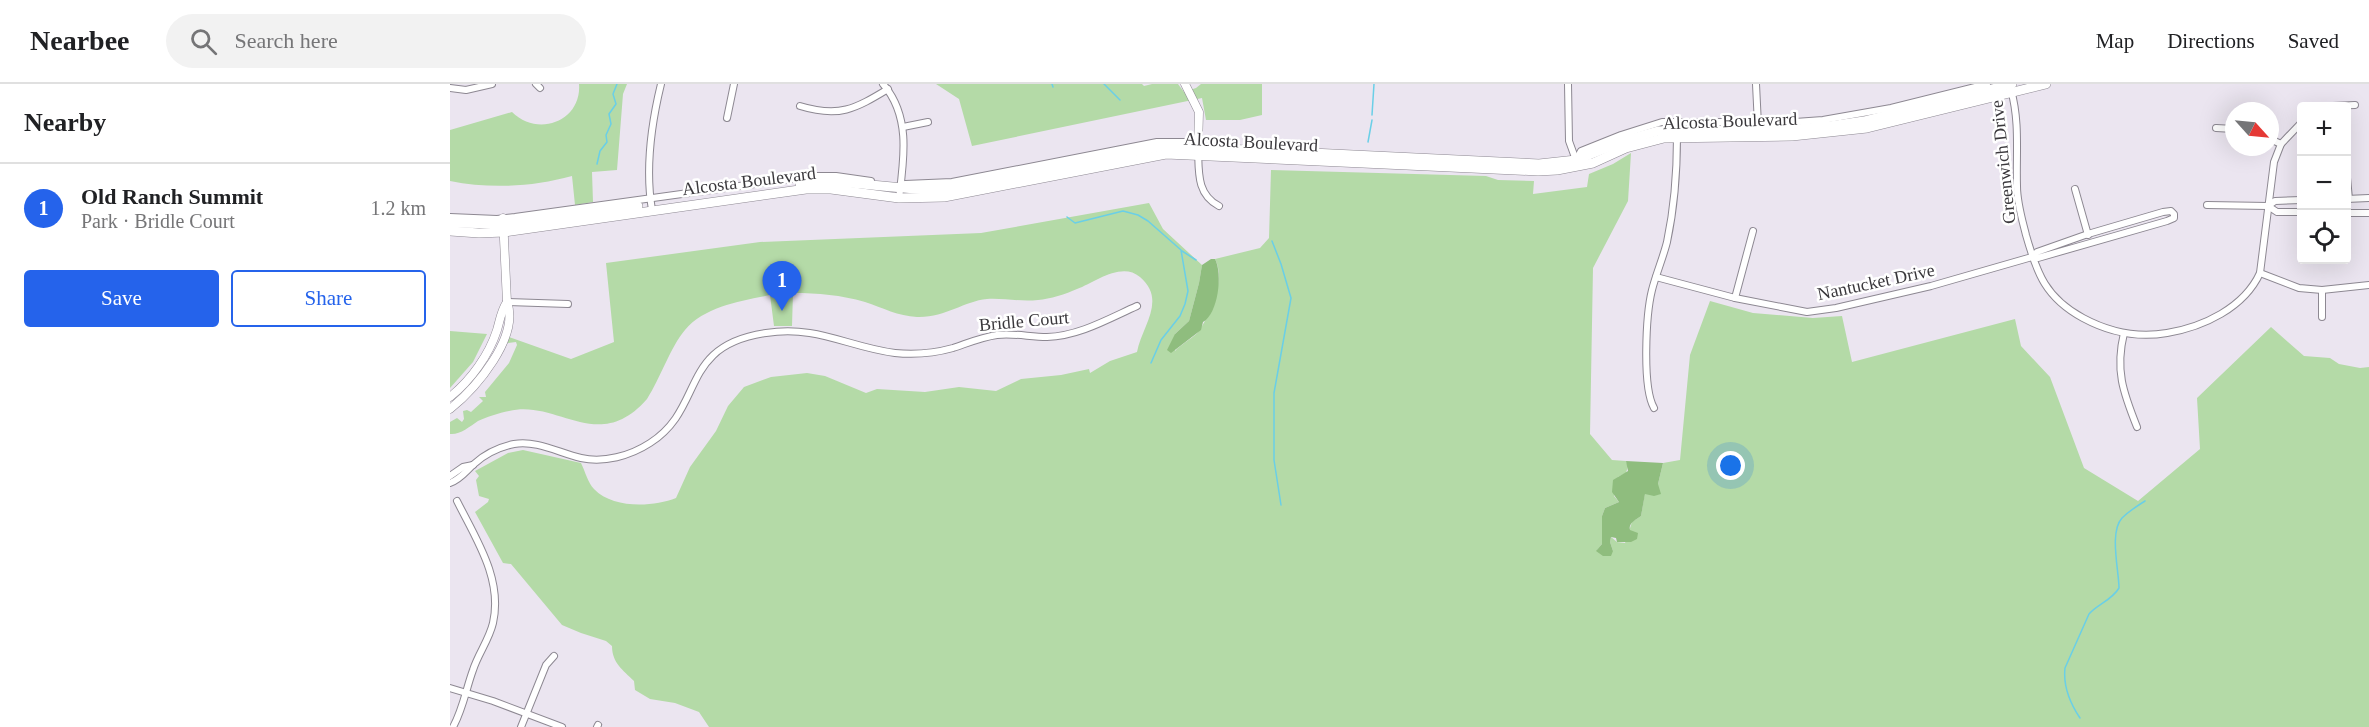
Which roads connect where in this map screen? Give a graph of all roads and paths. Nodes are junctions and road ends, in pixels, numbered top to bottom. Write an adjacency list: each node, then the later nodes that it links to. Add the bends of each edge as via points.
1 (492, 84): 11 (street, via 466,90)
2 (661, 84): 31 (street, via 648,176)
3 (734, 84): 15 (street)
4 (1185, 84): 24 (street, via 1199,112)
5 (1568, 84): 25 (street, via 1567,126)
6 (1756, 84): 21 (street)
7 (1988, 84): 21 (street, Alcosta Boulevard, via 1862,114)
8 (2046, 84): 9 (main road, Alcosta Boulevard)
9 (2011, 86): 21 (main road, Alcosta Boulevard, via 1864,121); 47 (street, Greenwich Drive, via 2017,122 2019,204)
10 (885, 87): 14 (street, via 848,111 815,111); 18 (street, via 898,108)
11 (450, 88)
12 (2351, 105): 13 (street)
13 (2355, 105)
14 (800, 106)
15 (727, 118)
16 (928, 122): 18 (street)
17 (2297, 126): 23 (street, Greenwich Drive)
18 (903, 127): 27 (street)
19 (2216, 128): 20 (street)
20 (2225, 128)
21 (1758, 130): 22 (main road, Alcosta Boulevard); 25 (street, Alcosta Boulevard, via 1662,123 1581,151)
22 (1677, 133): 25 (main road, Alcosta Boulevard, via 1642,134); 49 (street, via 1666,242)
23 (2281, 144): 34 (street, Greenwich Drive, via 2274,162)
24 (1198, 152): 25 (main road, Alcosta Boulevard); 27 (main road, Alcosta Boulevard, via 1162,146 944,189); 33 (street, via 1200,184)
25 (1577, 163)
26 (2076, 189): 45 (street)
27 (900, 190): 31 (main road, Alcosta Boulevard, via 811,182)
28 (2369, 198): 29 (street)
29 (2351, 199)
30 (2297, 200): 34 (street, via 2275,201)
31 (651, 204): 41 (main road, Alcosta Boulevard)
32 (2207, 205): 34 (street)
33 (1219, 206)
34 (2268, 206): 35 (street, via 2277,212); 48 (street, Greenwich Drive)
35 (2297, 212)
36 (2351, 213): 37 (street)
37 (2369, 213)
38 (450, 217): 41 (street, Alcosta Boulevard)
39 (2126, 222): 44 (street); 44 (street, Nantucket Drive, via 2168,211 2174,214 2170,220); 45 (street, Nantucket Drive)
40 (450, 223): 41 (main road, Alcosta Boulevard)
41 (504, 225): 42 (main road, Alcosta Boulevard, via 479,234); 53 (street)
42 (450, 231)
43 (1753, 231): 52 (street)
44 (2128, 232): 46 (street, Nantucket Drive)
45 (2088, 234): 46 (street); 47 (street, Nantucket Drive)
46 (2090, 242): 47 (street, Nantucket Drive)
47 (2032, 257): 52 (street, Nantucket Drive, via 1836,308 1807,312); 57 (street, Greenwich Drive, via 2044,285 2061,303 2092,322)
48 (2260, 273): 51 (street, via 2299,288); 57 (street, Greenwich Drive, via 2236,303 2203,323 2167,333)
49 (1656, 277): 52 (street, Nantucket Drive); 59 (street, via 1647,327 1648,379)
50 (2369, 285): 51 (street)
51 (2322, 290): 56 (street)
52 (1735, 298)
53 (507, 303): 54 (street); 58 (street, via 479,365); 60 (street, via 511,313 499,349 475,386)
54 (568, 304)
55 (1137, 306): 62 (street, Bridle Court, via 1073,333 1047,337 997,335 925,353 893,352 811,332 773,332 741,338 712,354 674,420 658,437 635,451 614,458 591,459 522,443 499,448)
56 (2322, 317)
57 (2124, 333): 61 (street, via 2120,375)
58 (450, 397)
59 (1654, 408)
60 (450, 409)
61 (2137, 427)
62 (473, 465): 63 (street, Bridle Court); 64 (street, Bridle Court)
63 (450, 476)
64 (450, 483)
65 (457, 501): 68 (street, via 488,563 496,604 493,625)
66 (554, 656): 69 (street, via 546,665)
67 (450, 688): 68 (street)
68 (466, 692): 69 (street); 70 (street)
69 (526, 714): 71 (street); 72 (street)
70 (453, 727)
71 (521, 727)
72 (562, 727)

